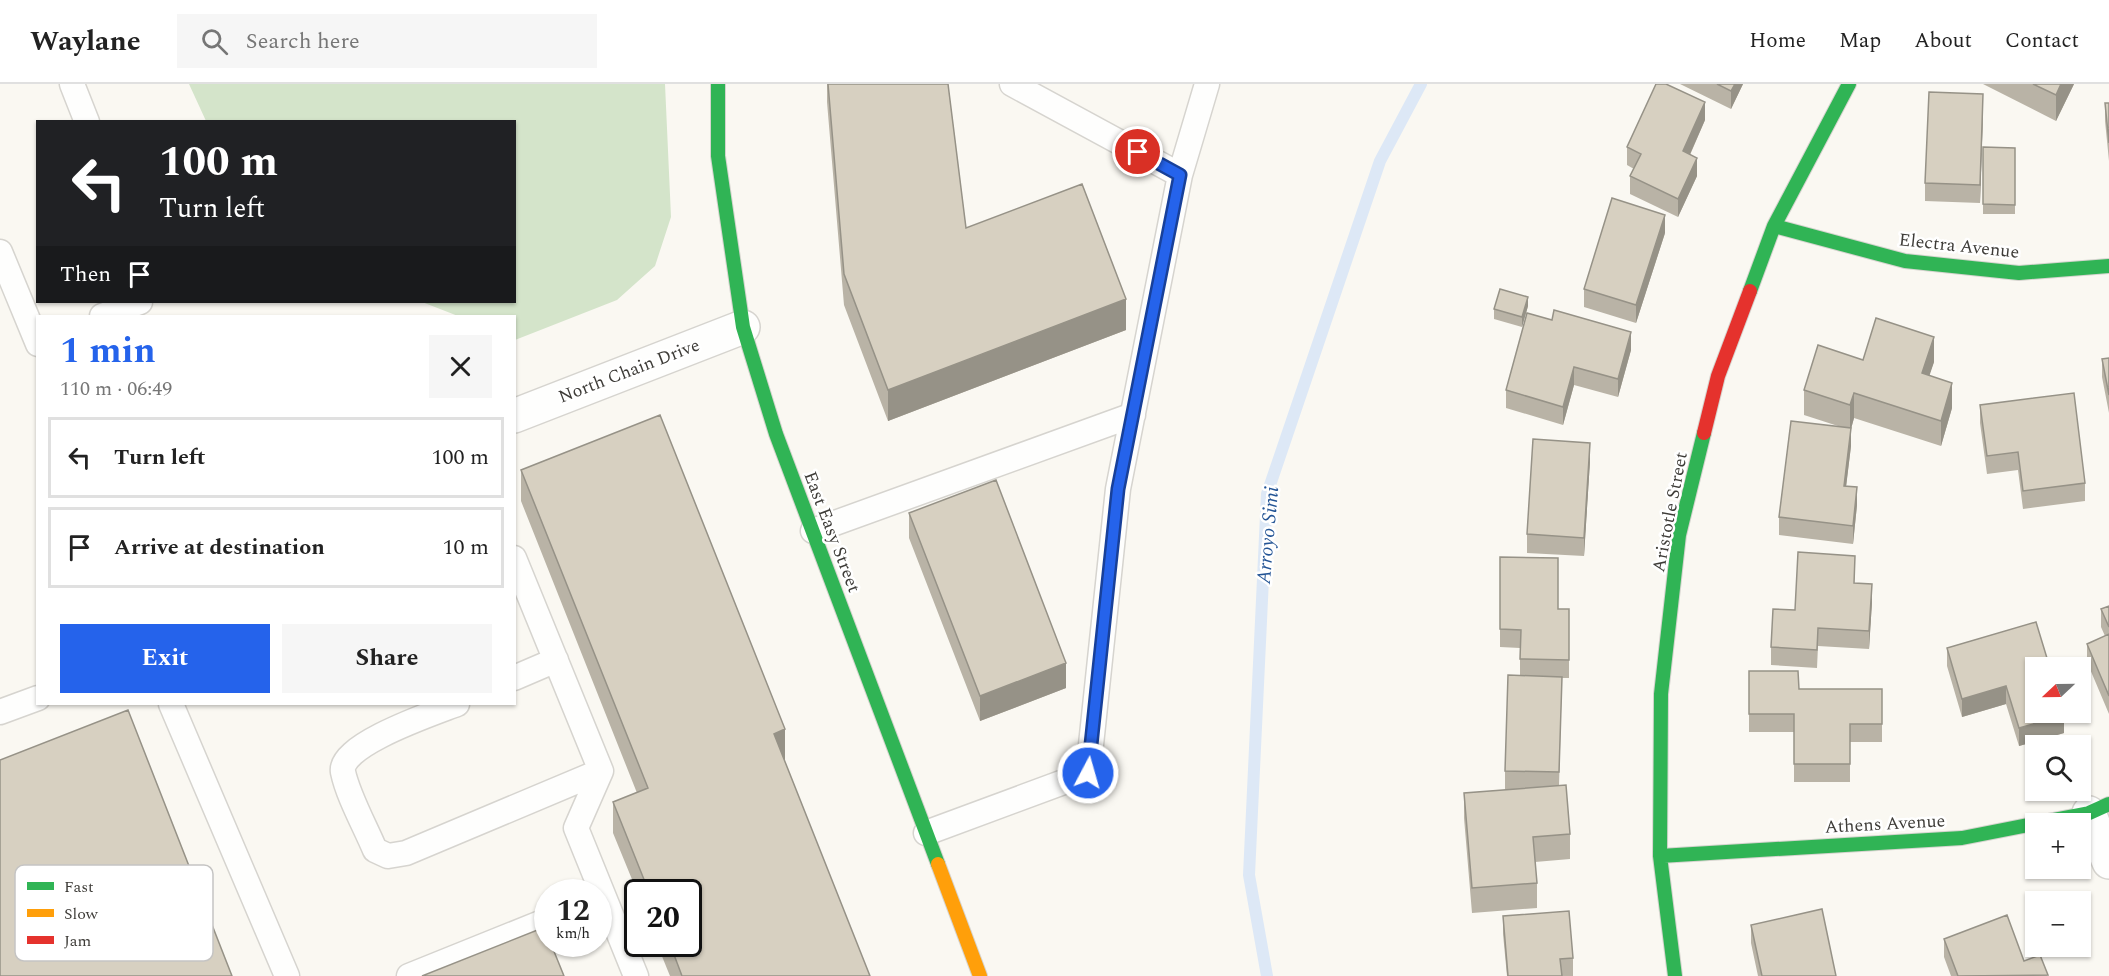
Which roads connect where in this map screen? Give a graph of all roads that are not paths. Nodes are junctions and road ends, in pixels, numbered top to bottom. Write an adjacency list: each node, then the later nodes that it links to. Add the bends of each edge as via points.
1 (72, 84): 6 (lane)
2 (718, 84): 13 (street, East Easy Street, via 718,156)
3 (1012, 84): 7 (lane)
4 (1208, 84): 7 (lane)
5 (1849, 84): 8 (street, Aristotle Street)
6 (86, 120)
7 (1180, 175): 16 (lane)
8 (1774, 226): 10 (street, Electra Avenue, via 1905,261 2019,273); 28 (street, Aristotle Street, via 1718,376 1679,535 1660,694)
9 (0, 252): 14 (lane)
10 (2109, 266)
11 (137, 303): 12 (lane)
12 (105, 315)
13 (743, 327): 15 (street, North Chain Drive); 17 (street, East Easy Street, via 776,434)
14 (36, 341)
15 (516, 415)
16 (1133, 415): 17 (lane); 27 (lane, via 1118,489 1088,773)
17 (813, 531): 27 (street, East Easy Street)
18 (516, 563): 19 (lane)
19 (556, 660): 20 (lane); 25 (lane)
20 (516, 677)
21 (36, 699): 24 (lane)
22 (171, 705): 33 (lane)
23 (455, 705): 25 (lane, via 361,745 346,757 343,770 375,850 388,856 406,853)
24 (0, 712)
25 (601, 771): 30 (lane, via 576,828)
26 (2099, 808): 28 (street, Athens Avenue, via 1962,838); 29 (street)
27 (926, 833): 36 (street, East Easy Street)
28 (1660, 856): 37 (street, Aristotle Street)
29 (2109, 862)
30 (594, 879)
31 (612, 923): 35 (lane)
32 (534, 926): 34 (lane)
33 (287, 976)
34 (409, 976)
35 (636, 976)
36 (980, 976)
37 (1675, 976)

